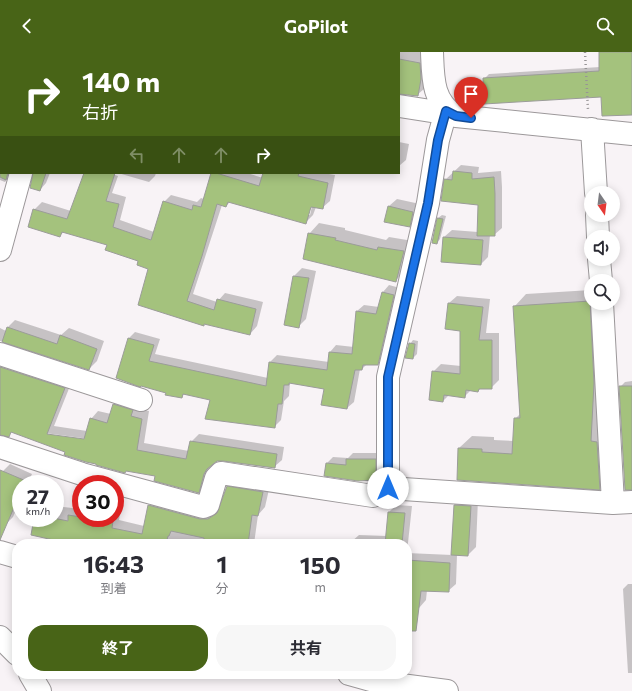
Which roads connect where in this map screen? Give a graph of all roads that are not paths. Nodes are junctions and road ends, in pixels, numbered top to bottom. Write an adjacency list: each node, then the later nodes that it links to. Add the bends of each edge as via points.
1 (432, 52): 3 (street, via 434,83 438,98)
2 (400, 106): 3 (street)
3 (446, 111): 4 (street, via 456,116); 13 (street, via 438,140 428,203 388,377)
4 (592, 129): 5 (street); 7 (street)
5 (632, 134)
6 (21, 174): 8 (street)
7 (596, 186)
8 (0, 250)
9 (603, 310): 14 (street)
10 (0, 354): 11 (street)
11 (141, 400)
12 (0, 447): 13 (street, via 82,474 203,507 208,505 216,478 221,473 373,496)
13 (388, 488): 14 (street)
14 (623, 503)
15 (0, 552): 16 (street)
16 (12, 556)
17 (0, 637): 18 (street)
18 (12, 649)
19 (33, 679): 21 (street)
20 (367, 679): 22 (street)
21 (40, 691)
22 (447, 691)

